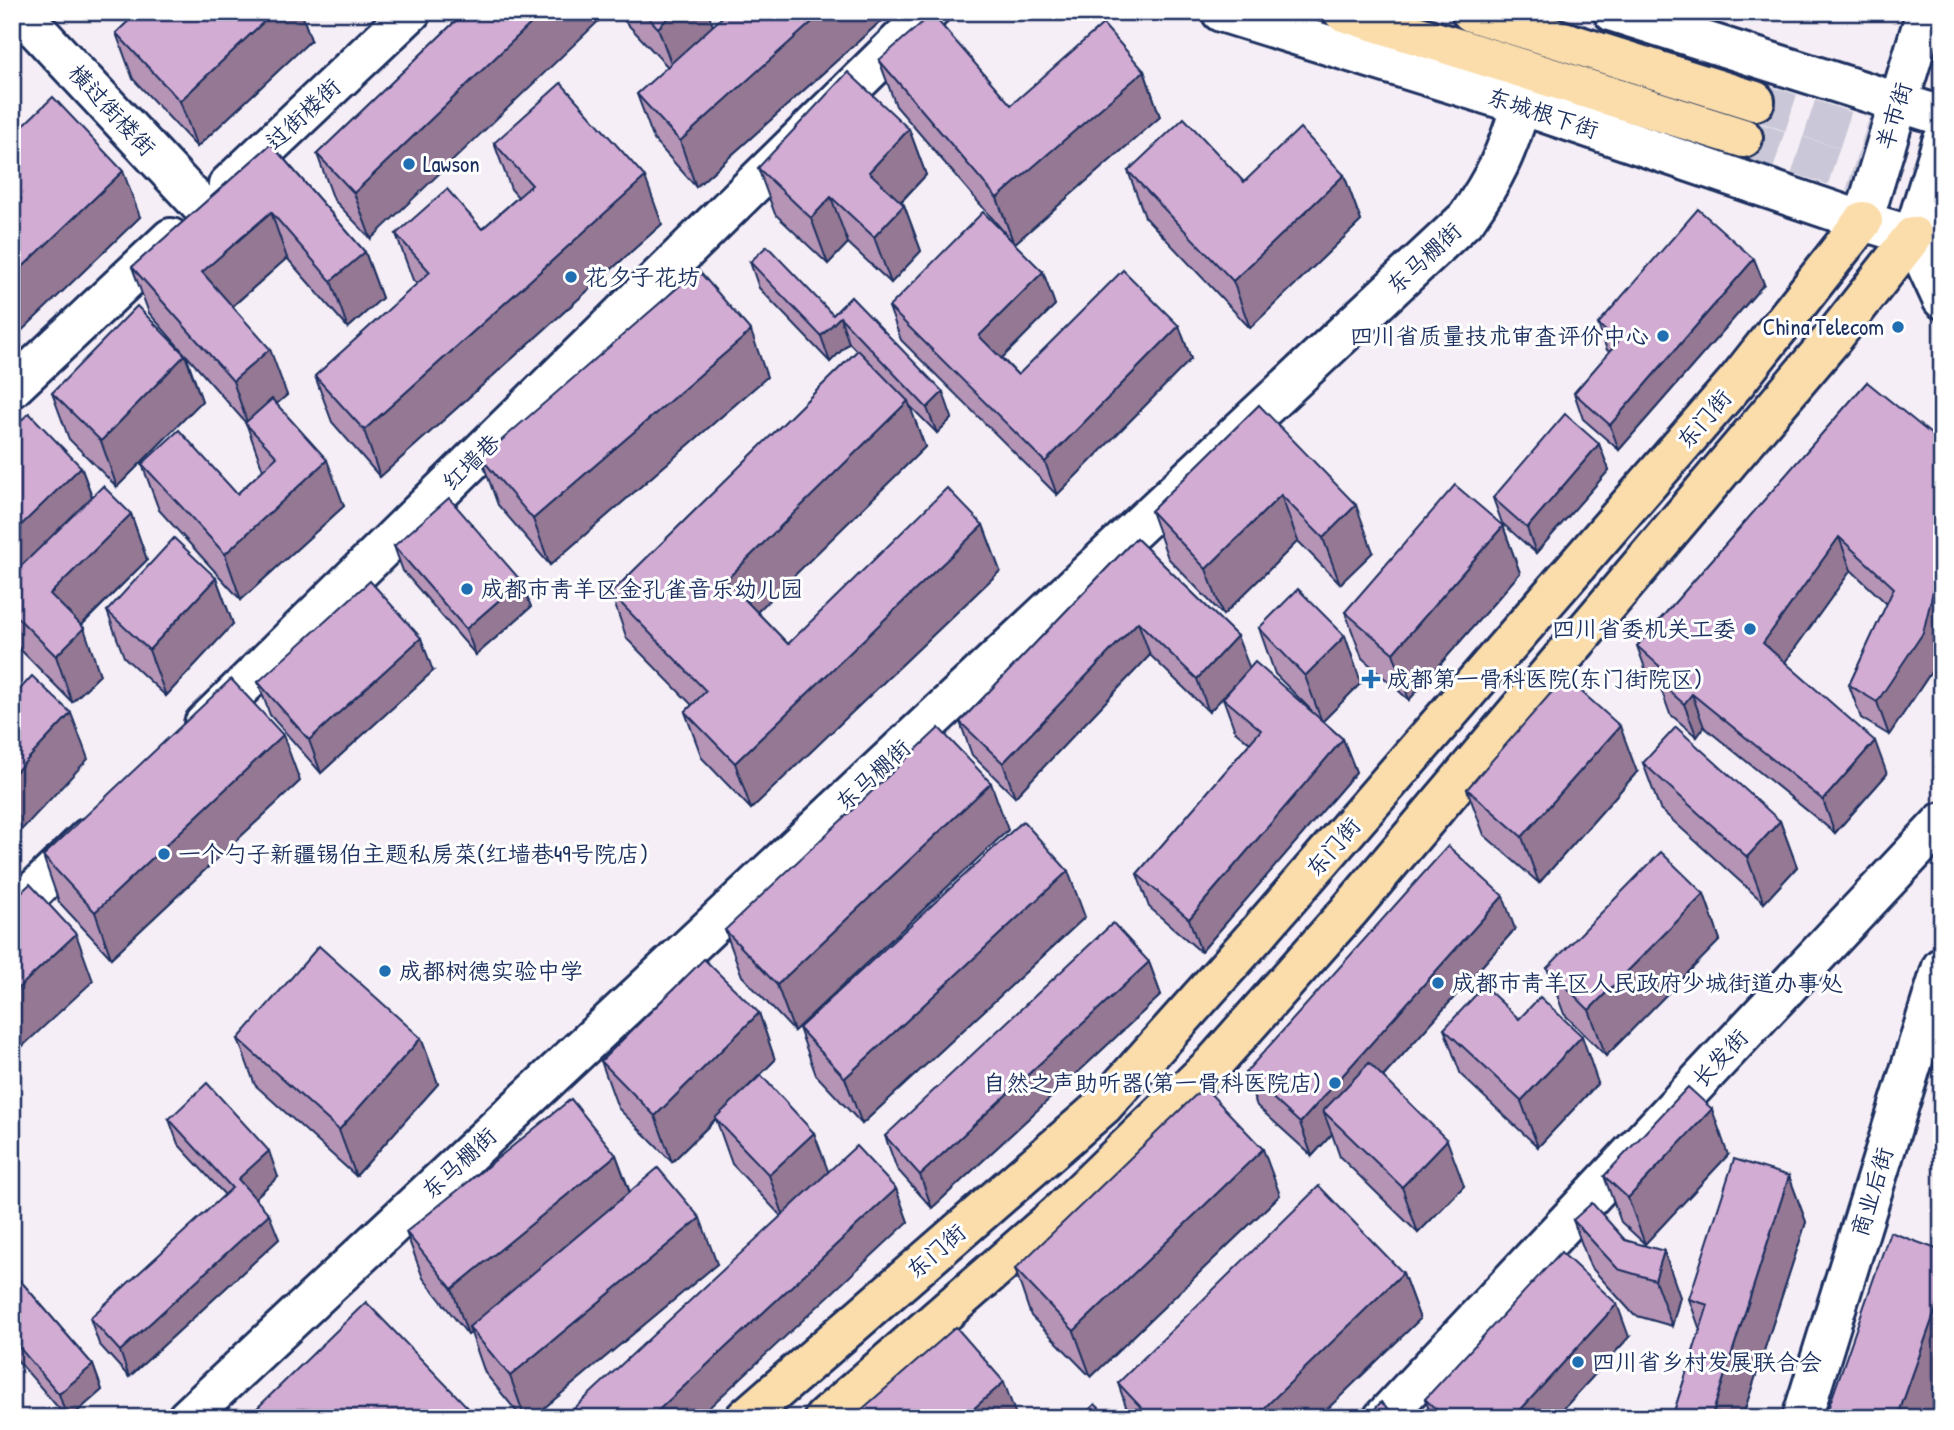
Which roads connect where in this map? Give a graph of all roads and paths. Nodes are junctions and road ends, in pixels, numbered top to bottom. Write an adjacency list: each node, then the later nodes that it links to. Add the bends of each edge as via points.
1 (20, 12): 15 (street, 横过街楼街)
2 (411, 12): 15 (street, 过街楼街)
3 (929, 12): 20 (street, 红墙巷)
4 (1221, 12): 11 (street, 东城根下街)
5 (1343, 12): 13 (main road)
6 (1471, 12): 9 (main road)
7 (1612, 12): 10 (street)
8 (1926, 12): 10 (street, 羊市街)
9 (1755, 102)
10 (1899, 102): 12 (street); 16 (street, 羊市街)
11 (1521, 106): 16 (street, 东城根下街); 25 (street, 东马棚街, via 1490,184 1467,218)
12 (1942, 116)
13 (1743, 138)
14 (1942, 142): 17 (street)
15 (203, 208): 19 (street, 过街楼街)
16 (1863, 221): 17 (street, 东城根下街); 26 (main road, 东门街, via 1737,381 1103,1106)
17 (1927, 240): 18 (street); 27 (main road, 东门街, via 1833,338 1357,901 1213,1064 1058,1214)
18 (1942, 299)
19 (12, 388)
20 (182, 746)
21 (112, 814): 23 (street)
22 (1942, 822): 28 (street, 长发街)
23 (12, 912)
24 (1942, 967): 29 (street, 商业后街)
25 (187, 1418)
26 (745, 1418)
27 (824, 1418)
28 (1383, 1418)
29 (1802, 1418)

